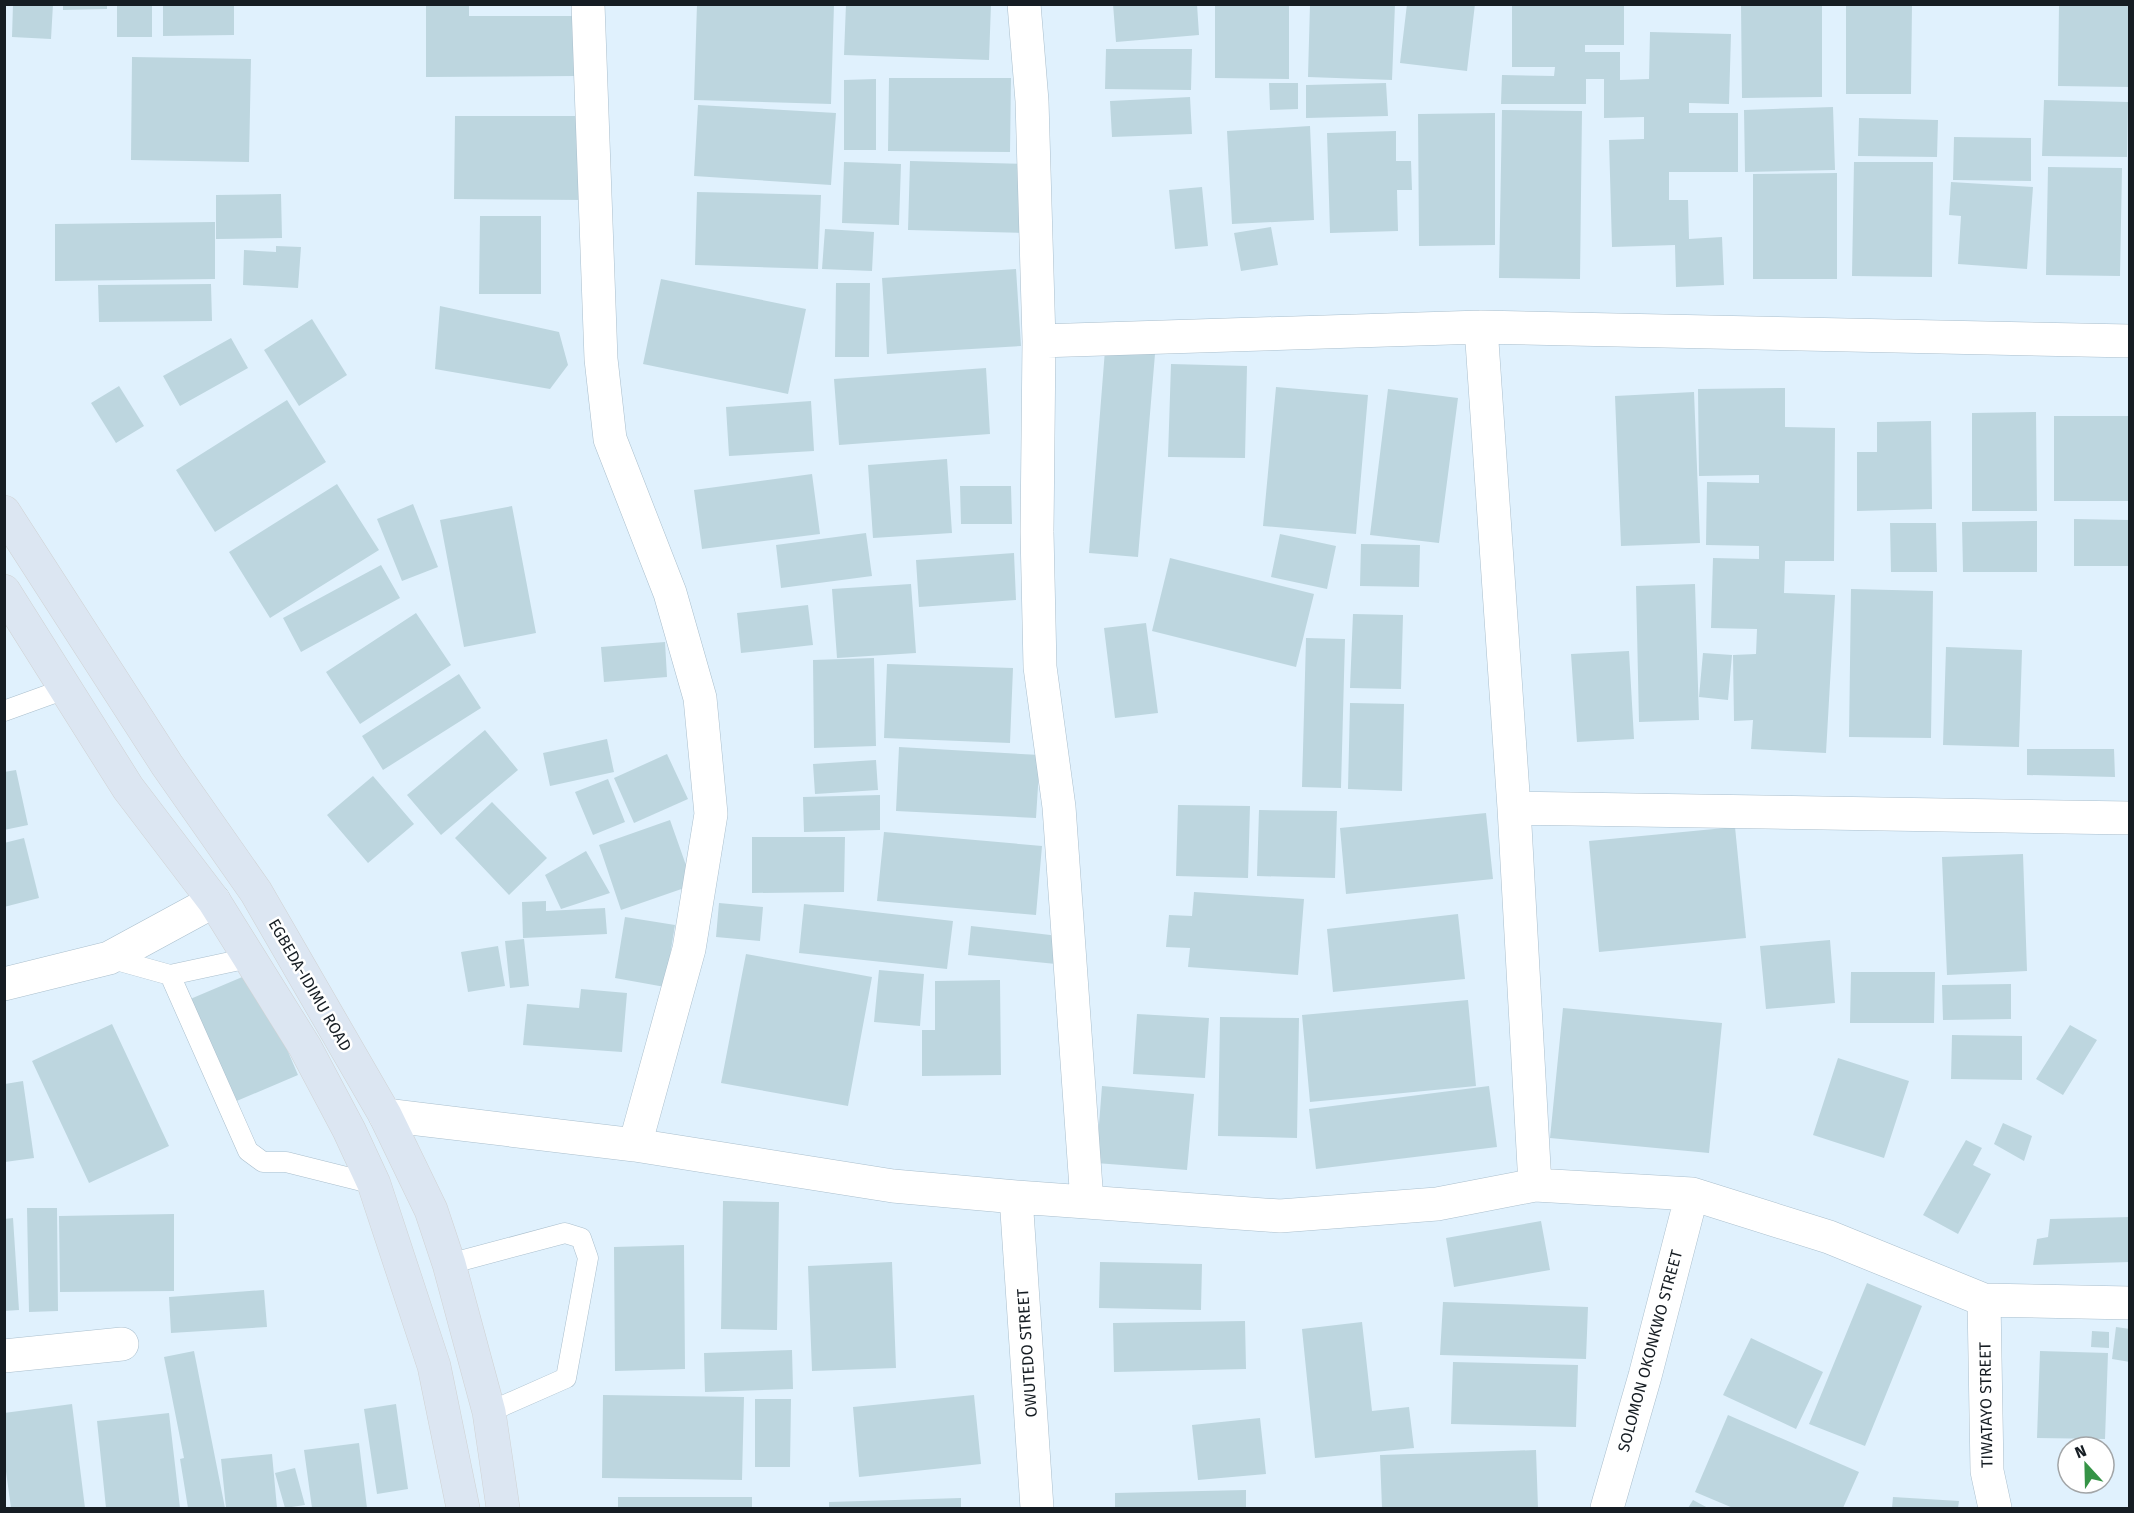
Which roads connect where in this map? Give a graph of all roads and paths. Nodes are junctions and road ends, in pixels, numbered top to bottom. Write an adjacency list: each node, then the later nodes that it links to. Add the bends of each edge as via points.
1 (588, 4): 20 (street, via 601,359 609,439 670,593 700,699 711,814 689,949)
2 (1024, 4): 4 (street, via 1032,101)
3 (1481, 327): 4 (street); 5 (street); 12 (street)
4 (1038, 341): 25 (street, via 1040,667 1059,807)
5 (2130, 341)
6 (4, 512): 10 (main road, EGBEDA-IDIMU ROAD)
7 (4, 591): 8 (main road)
8 (65, 689): 9 (lane); 11 (main road)
9 (4, 711)
10 (167, 765): 11 (main road); 19 (main road, EGBEDA-IDIMU ROAD, via 256,892)
11 (128, 788): 14 (main road)
12 (1514, 808): 13 (street); 22 (street)
13 (2130, 818)
14 (214, 901): 15 (street); 16 (main road)
15 (109, 958): 17 (lane); 18 (street)
16 (249, 958): 17 (lane); 21 (main road, via 305,1047)
17 (170, 975): 21 (lane, via 248,1151 263,1162 286,1162)
18 (4, 984)
19 (385, 1115): 20 (street); 26 (main road, EGBEDA-IDIMU ROAD, via 431,1210)
20 (635, 1145): 24 (street, via 893,1186)
21 (374, 1184): 32 (main road, via 434,1366)
22 (1535, 1185): 23 (street); 25 (street, via 1437,1204 1280,1216)
23 (1692, 1194): 27 (street, via 1829,1236); 35 (street, SOLOMON OKONKWO STREET)
24 (1017, 1197): 25 (street); 34 (street, OWUTEDO STREET)
25 (1087, 1202)
26 (449, 1264): 31 (main road, EGBEDA-IDIMU ROAD); 31 (lane, via 565,1233 581,1238 588,1258 566,1378)
27 (1984, 1300): 28 (street); 36 (street, TIWATAYO STREET, via 1987,1471)
28 (2130, 1302)
29 (122, 1344): 30 (street)
30 (4, 1356)
31 (489, 1412): 33 (main road, EGBEDA-IDIMU ROAD)
32 (463, 1509)
33 (503, 1509)
34 (1037, 1509)
35 (1606, 1509)
36 (1995, 1509)

